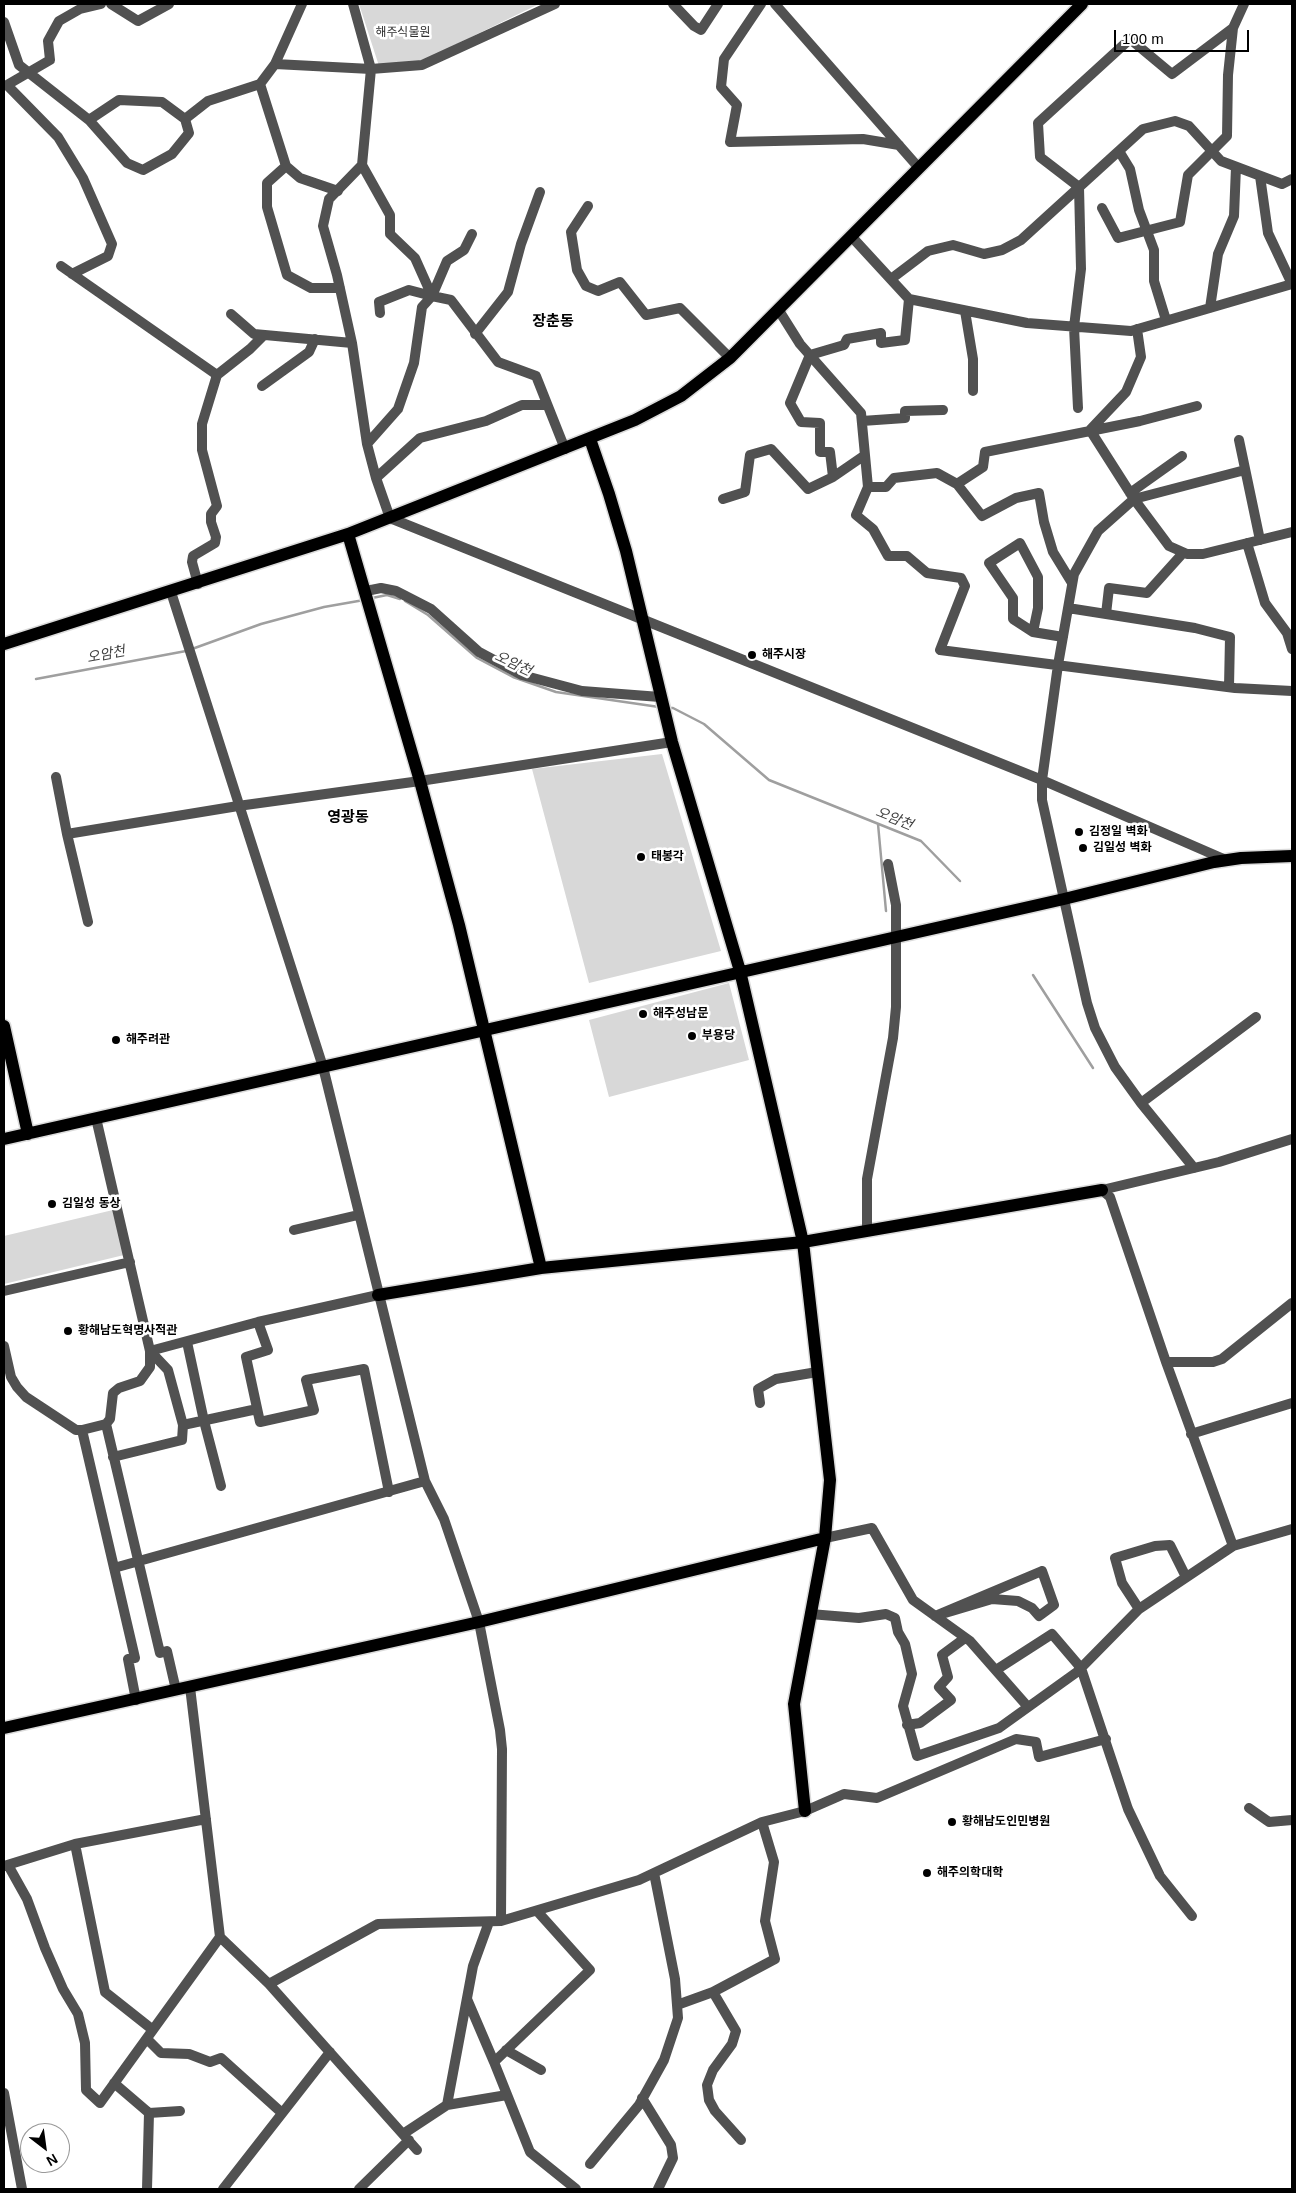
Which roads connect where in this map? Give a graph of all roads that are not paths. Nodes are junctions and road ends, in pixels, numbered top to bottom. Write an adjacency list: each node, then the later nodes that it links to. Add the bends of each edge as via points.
1 (101, 4): 17 (street, via 80,9 59,21 48,41 50,60)
2 (110, 4): 3 (street, via 138,21)
3 (169, 4)
4 (302, 4): 15 (street)
5 (353, 4): 16 (street)
6 (555, 4): 16 (street, via 422,65)
7 (673, 4): 8 (street, via 701,30)
8 (718, 4)
9 (761, 4): 21 (street, via 724,60 721,88 737,105 730,142 863,139)
10 (775, 4): 21 (street)
11 (1082, 4): 27 (main road)
12 (1244, 4): 14 (street)
13 (4, 22): 17 (street, via 19,65)
14 (1233, 28): 23 (street, via 1227,136); 30 (street, via 1172,74 1130,39 1038,123 1040,157)
15 (275, 64): 16 (street); 18 (street)
16 (371, 69): 24 (street)
17 (28, 73): 20 (street); 39 (street, via 6,85 58,137 83,178 112,244 108,256)
18 (260, 84): 19 (street, via 208,101); 25 (street)
19 (185, 119): 20 (street, via 162,102 119,100); 20 (street, via 190,133 172,154 143,170 127,163)
20 (89, 120)
21 (899, 145): 27 (street)
22 (1119, 151): 23 (street, via 1144,129 1175,121 1189,126); 30 (street); 35 (street, via 1130,168 1139,210)
23 (1212, 151): 26 (street, via 1221,161); 35 (street, via 1188,175 1180,222)
24 (362, 165): 31 (street); 43 (street, via 390,215 390,234 416,258)
25 (286, 166): 31 (street, via 300,178); 42 (street, via 267,183 267,207 287,275 312,288)
26 (1236, 167): 28 (street); 45 (street, via 1234,216 1218,254)
27 (919, 168): 37 (main road)
28 (1260, 176): 29 (street, via 1282,184); 41 (street, via 1268,233)
29 (1292, 180)
30 (1079, 187): 40 (street, via 1021,240 1002,250 984,254 953,245 928,251); 51 (street, via 1081,268)
31 (338, 191): 42 (street, via 329,200 324,226)
32 (540, 192): 53 (street, via 508,292)
33 (588, 206): 58 (street, via 571,232 577,270 586,286 598,291 620,282 646,315 680,308)
34 (1102, 208): 35 (street, via 1118,238)
35 (1148, 232): 50 (street, via 1154,250 1154,281)
36 (472, 234): 43 (street, via 464,250 447,261)
37 (851, 236): 40 (street); 46 (main road)
38 (60, 266): 39 (street)
39 (72, 274): 59 (street)
40 (890, 279): 44 (street)
41 (1292, 284): 45 (street)
42 (340, 288): 56 (street)
43 (432, 296): 48 (street, via 409,290 380,302); 53 (street, via 451,300); 70 (street, via 422,307 414,363 398,409)
44 (909, 300): 47 (street); 57 (street, via 904,340 881,343 881,333 847,339 844,345)
45 (1210, 308): 50 (street)
46 (778, 309): 57 (street); 58 (main road)
47 (965, 311): 51 (street, via 1027,323); 61 (street, via 973,359)
48 (380, 312)
49 (230, 314): 54 (street, via 254,334)
50 (1166, 320): 52 (street)
51 (1074, 327): 52 (street); 64 (street)
52 (1137, 329): 67 (street, via 1141,356 1126,392)
53 (476, 334): 62 (street, via 498,362 536,376)
54 (264, 335): 55 (street); 59 (street)
55 (315, 339): 56 (street); 60 (street, via 309,352)
56 (352, 343): 70 (street)
57 (810, 355): 66 (street, via 861,413); 75 (street, via 790,403 801,422 820,424 820,452 830,452)
58 (730, 358): 68 (main road, via 681,396)
59 (217, 375): 88 (street, via 202,424 202,450 217,506 211,514 216,537 215,543 193,556)
60 (262, 386)
61 (972, 391)
62 (547, 405): 71 (street); 76 (street, via 522,405 486,421 420,438)
63 (1197, 406): 67 (street)
64 (1078, 408)
65 (943, 410): 66 (street, via 905,411 905,418)
66 (862, 421): 72 (street)
67 (1090, 430): 77 (street, via 985,452 983,467); 79 (street)
68 (590, 439): 71 (main road); 93 (main road, via 610,494)
69 (1239, 440): 74 (street)
70 (367, 444): 76 (street)
71 (565, 449): 81 (main road)
72 (865, 455): 75 (street); 78 (street)
73 (1182, 456): 79 (street)
74 (1245, 470): 79 (street); 84 (street)
75 (833, 477): 80 (street, via 808,489 771,449 750,455 745,492)
76 (376, 478): 81 (street)
77 (957, 484): 78 (street, via 937,473 894,478 886,487); 87 (street, via 982,516 1016,498 1039,493 1054,552)
78 (868, 487): 98 (street, via 856,515 873,529 888,556 907,556 927,573 961,578 965,586 940,650)
79 (1132, 496): 86 (street, via 1169,546); 87 (street, via 1098,531)
80 (723, 499)
81 (390, 518): 83 (main road); 93 (street)
82 (1292, 532): 84 (street)
83 (348, 534): 88 (main road); 89 (main road)
84 (1260, 540): 85 (street)
85 (1247, 544): 86 (street, via 1203,554); 97 (street, via 1264,603 1286,633)
86 (1183, 553): 92 (street, via 1147,593 1109,588)
87 (1072, 583): 91 (street)
88 (198, 584): 90 (main road)
89 (366, 591): 101 (street, via 381,588 396,591 431,609 479,652 522,675 582,691); 105 (main road)
90 (171, 592): 96 (main road); 106 (street)
91 (1068, 608): 92 (street); 95 (street)
92 (1106, 614): 99 (street, via 1230,636)
93 (641, 620): 101 (main road); 104 (street)
94 (1033, 632): 94 (street, via 1038,608 1038,577 1020,543 989,563 1014,598 1014,619); 95 (street)
95 (1063, 637): 98 (street)
96 (4, 644)
97 (1292, 648)
98 (1058, 665): 99 (street); 104 (street)
99 (1229, 687): 100 (street)
100 (1292, 691)
101 (660, 697): 102 (main road)
102 (672, 742): 105 (street); 114 (main road)
103 (56, 776): 107 (street)
104 (1042, 780): 109 (street); 111 (street, via 1042,800)
105 (420, 781): 106 (street); 117 (main road)
106 (238, 806): 107 (street); 118 (street)
107 (67, 834): 112 (street)
108 (1292, 856): 109 (main road)
109 (1226, 860): 111 (main road)
110 (888, 864): 113 (street, via 896,905)
111 (1064, 899): 113 (main road); 119 (street, via 1095,1028 1115,1067)
112 (88, 922)
113 (895, 936): 114 (main road); 128 (street, via 895,1023 867,1179)
114 (740, 971): 117 (main road); 129 (main road)
115 (1256, 1017): 119 (street)
116 (4, 1026): 121 (main road)
117 (483, 1029): 118 (main road); 131 (main road)
118 (322, 1067): 120 (main road); 126 (street)
119 (1141, 1103): 124 (street)
120 (96, 1118): 121 (main road); 130 (street)
121 (28, 1134): 122 (main road)
122 (4, 1139)
123 (1292, 1139): 124 (street)
124 (1194, 1168): 125 (street)
125 (1102, 1190): 128 (main road); 139 (street, via 1110,1197)
126 (358, 1215): 127 (street); 133 (street)
127 (294, 1230)
128 (867, 1230): 129 (main road)
129 (803, 1242): 131 (main road); 140 (main road)
130 (130, 1262): 132 (street); 138 (street)
131 (541, 1268): 133 (main road)
132 (4, 1291)
133 (378, 1294): 135 (street); 151 (street)
134 (1292, 1303): 139 (street, via 1222,1359 1213,1362)
135 (258, 1322): 136 (street); 144 (street, via 268,1350 246,1357)
136 (187, 1342): 138 (street); 145 (street)
137 (4, 1346): 141 (street)
138 (150, 1351): 146 (street, via 150,1367 140,1381 113,1392 110,1419); 147 (street, via 168,1370)
139 (1166, 1362): 149 (street)
140 (817, 1372): 143 (street, via 776,1379 758,1389); 155 (main road, via 830,1480)
141 (8, 1379): 148 (street, via 26,1397 70,1427)
142 (1292, 1403): 149 (street)
143 (760, 1404)
144 (257, 1409): 145 (street); 153 (street, via 260,1422 314,1410 306,1380 364,1368)
145 (204, 1420): 147 (street); 152 (street)
146 (106, 1424): 148 (street); 150 (street)
147 (183, 1425): 150 (street, via 182,1440)
148 (82, 1430): 158 (street)
149 (1191, 1434): 156 (street)
150 (113, 1457): 157 (street)
151 (425, 1481): 153 (street); 163 (street, via 444,1519)
152 (221, 1486)
153 (389, 1492): 157 (street)
154 (1292, 1530): 156 (street)
155 (825, 1538): 161 (main road); 162 (street, via 872,1528 913,1600); 163 (main road)
156 (1233, 1546): 159 (street)
157 (138, 1562): 158 (street); 168 (street, via 160,1653 167,1651)
158 (114, 1568): 169 (street, via 135,1658 128,1659)
159 (1186, 1577): 160 (street); 160 (street, via 1170,1545 1115,1558 1122,1583)
160 (1139, 1609): 165 (street)
161 (810, 1614): 171 (street, via 859,1618 886,1614 895,1618 912,1674 903,1706); 175 (main road, via 794,1704)
162 (935, 1616): 162 (street, via 992,1599 1018,1601 1039,1616 1054,1605 1042,1571); 164 (street)
163 (479, 1622): 167 (main road); 184 (street, via 502,1749)
164 (965, 1638): 166 (street); 171 (street, via 942,1655 948,1677 939,1687 951,1700 920,1723)
165 (1081, 1668): 166 (street, via 1052,1634); 170 (street); 173 (street)
166 (996, 1670): 170 (street)
167 (190, 1687): 168 (main road); 176 (street)
168 (176, 1690): 169 (main road)
169 (136, 1700): 172 (main road)
170 (1028, 1707): 171 (street, via 999,1728 917,1756)
171 (907, 1725)
172 (4, 1728)
173 (1106, 1739): 175 (street, via 1039,1757 1036,1742 1016,1739 877,1798 844,1794); 183 (street, via 1128,1809 1160,1876)
174 (1249, 1808): 177 (street, via 1269,1822)
175 (805, 1811): 178 (street)
176 (206, 1819): 179 (street); 186 (street)
177 (1292, 1820)
178 (762, 1822): 181 (street); 188 (street, via 774,1862 765,1921 775,1959)
179 (75, 1844): 180 (street); 191 (street, via 105,1992)
180 (6, 1866): 196 (street, via 27,1900 63,1989 78,2014 85,2043 86,2090 100,2104)
181 (654, 1873): 182 (street); 190 (street, via 675,1979)
182 (537, 1911): 184 (street); 192 (street, via 590,1970)
183 (1192, 1916)
184 (501, 1921): 185 (street)
185 (489, 1922): 187 (street, via 378,1924); 189 (street, via 473,1966)
186 (220, 1937): 187 (street); 191 (street)
187 (269, 1984): 193 (street)
188 (714, 1992): 190 (street); 205 (street, via 736,2032 732,2044 712,2070 707,2085 709,2100)
189 (467, 1999): 194 (street); 200 (street)
190 (677, 2006): 199 (street, via 678,2018 664,2060)
191 (150, 2034): 196 (street); 203 (street, via 161,2053 189,2054 210,2062 221,2058)
192 (506, 2050): 194 (street); 195 (street)
193 (330, 2052): 203 (street); 204 (street)
194 (494, 2062): 198 (street)
195 (541, 2070)
196 (114, 2083): 202 (street)
197 (4, 2093): 208 (street)
198 (507, 2095): 200 (street); 212 (street, via 530,2152)
199 (642, 2098): 207 (street); 213 (street, via 671,2145 672,2158)
200 (447, 2105): 204 (street)
201 (180, 2111): 202 (street)
202 (149, 2113): 209 (street)
203 (282, 2113): 210 (street)
204 (406, 2137): 206 (street); 211 (street)
205 (741, 2140)
206 (417, 2150)
207 (590, 2164)
208 (22, 2189)
209 (147, 2189)
210 (223, 2189)
211 (359, 2189)
212 (576, 2189)
213 (658, 2189)

